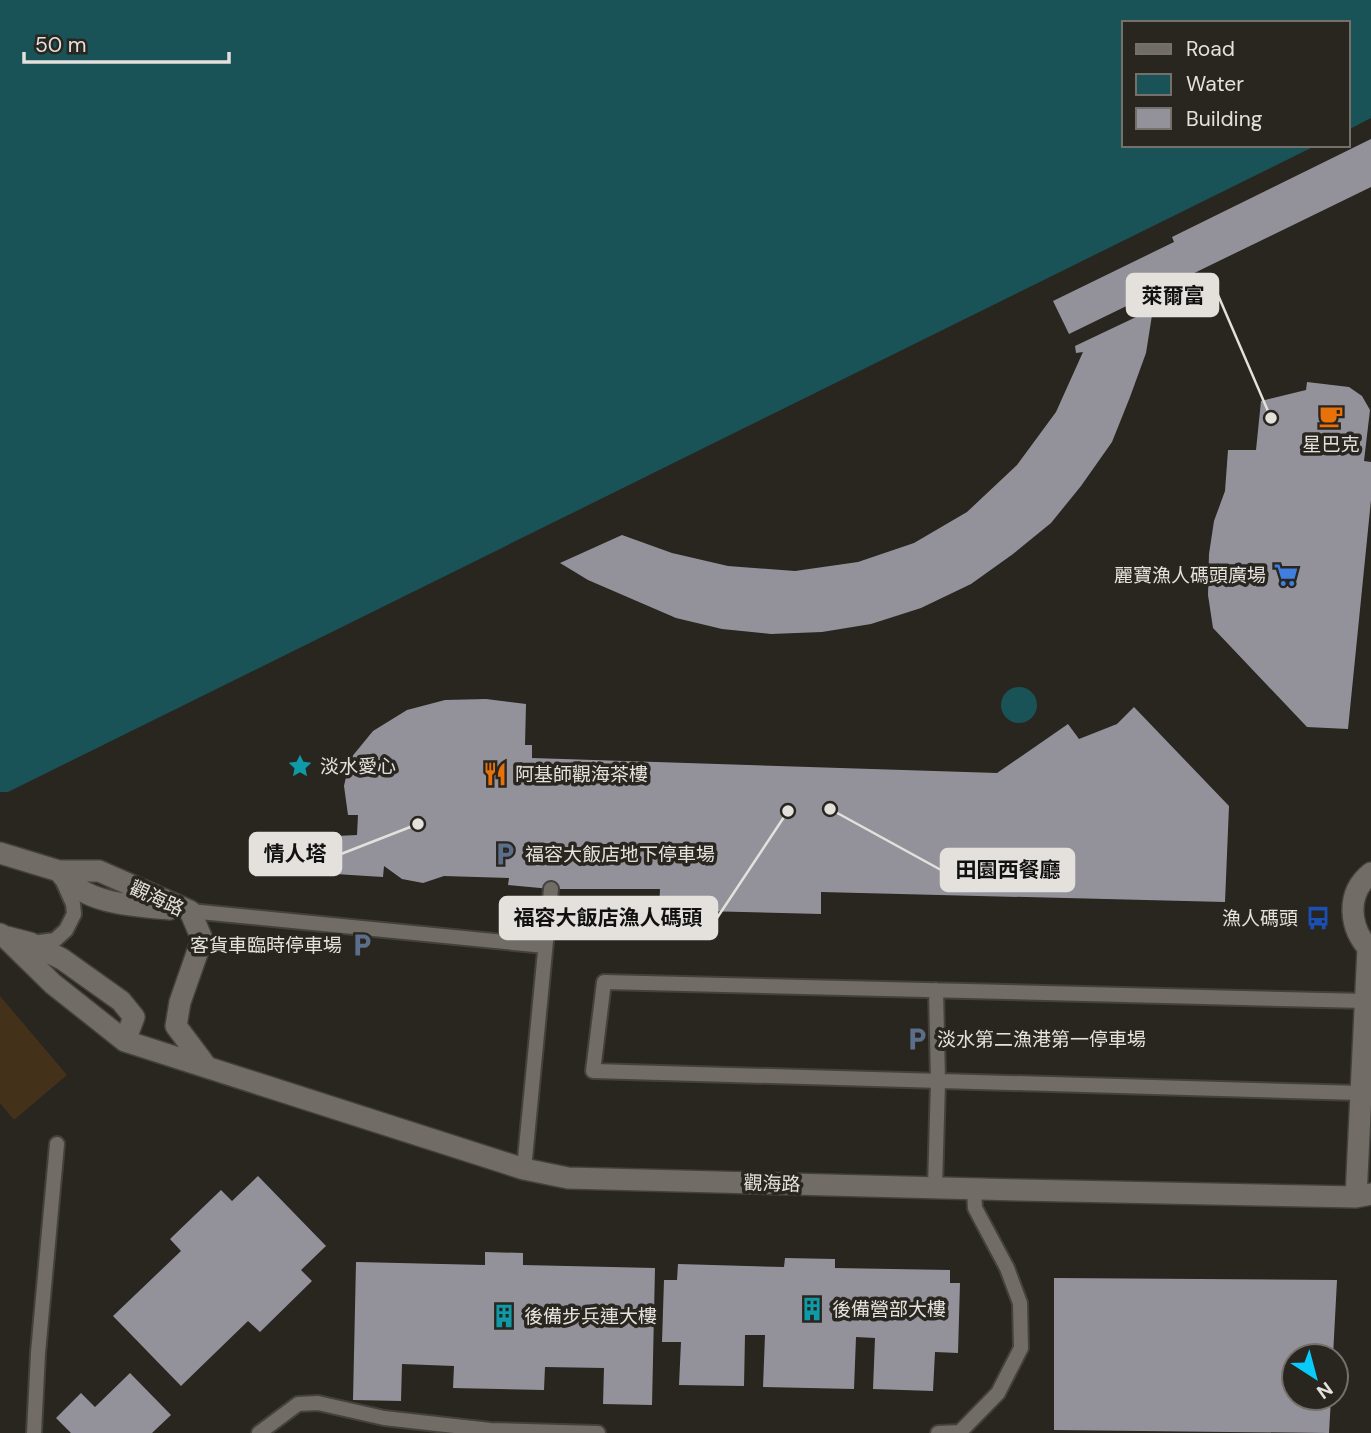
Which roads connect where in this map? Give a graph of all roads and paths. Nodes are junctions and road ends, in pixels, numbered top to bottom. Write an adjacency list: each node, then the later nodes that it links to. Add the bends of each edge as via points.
1 (0, 853): 2 (street)
2 (59, 871): 5 (street, via 92,897); 7 (lane, via 74,914 55,940)
3 (1371, 873): 9 (street, 觀海路, via 1356,892 1352,910 1354,927)
4 (551, 889): 8 (lane)
5 (190, 911): 8 (lane); 13 (street, 觀海路, via 202,939 176,1027)
6 (3, 935): 7 (street); 12 (street, 觀海路, via 53,984)
7 (30, 943): 12 (street, via 62,959 121,1001 134,1017)
8 (545, 946): 17 (lane)
9 (1370, 950): 11 (street, 觀海路)
10 (936, 990): 11 (lane); 14 (lane); 14 (lane, via 604,982 593,1071)
11 (1366, 1001): 15 (street, 觀海路)
12 (125, 1041): 13 (street, 觀海路)
13 (206, 1066): 17 (street, 觀海路)
14 (938, 1080): 15 (lane); 18 (lane)
15 (1361, 1093): 20 (street, 觀海路)
16 (57, 1144): 22 (lane)
17 (524, 1169): 18 (street, 觀海路, via 568,1178)
18 (934, 1187): 19 (street, 觀海路)
19 (974, 1189): 20 (street, 觀海路); 21 (lane, via 975,1208 1020,1303 1021,1348 998,1393)
20 (1363, 1195)
21 (960, 1432): 25 (lane)
22 (34, 1433)
23 (259, 1433): 24 (lane, via 298,1404 318,1403 384,1419 491,1430)
24 (598, 1433)
25 (938, 1433)

